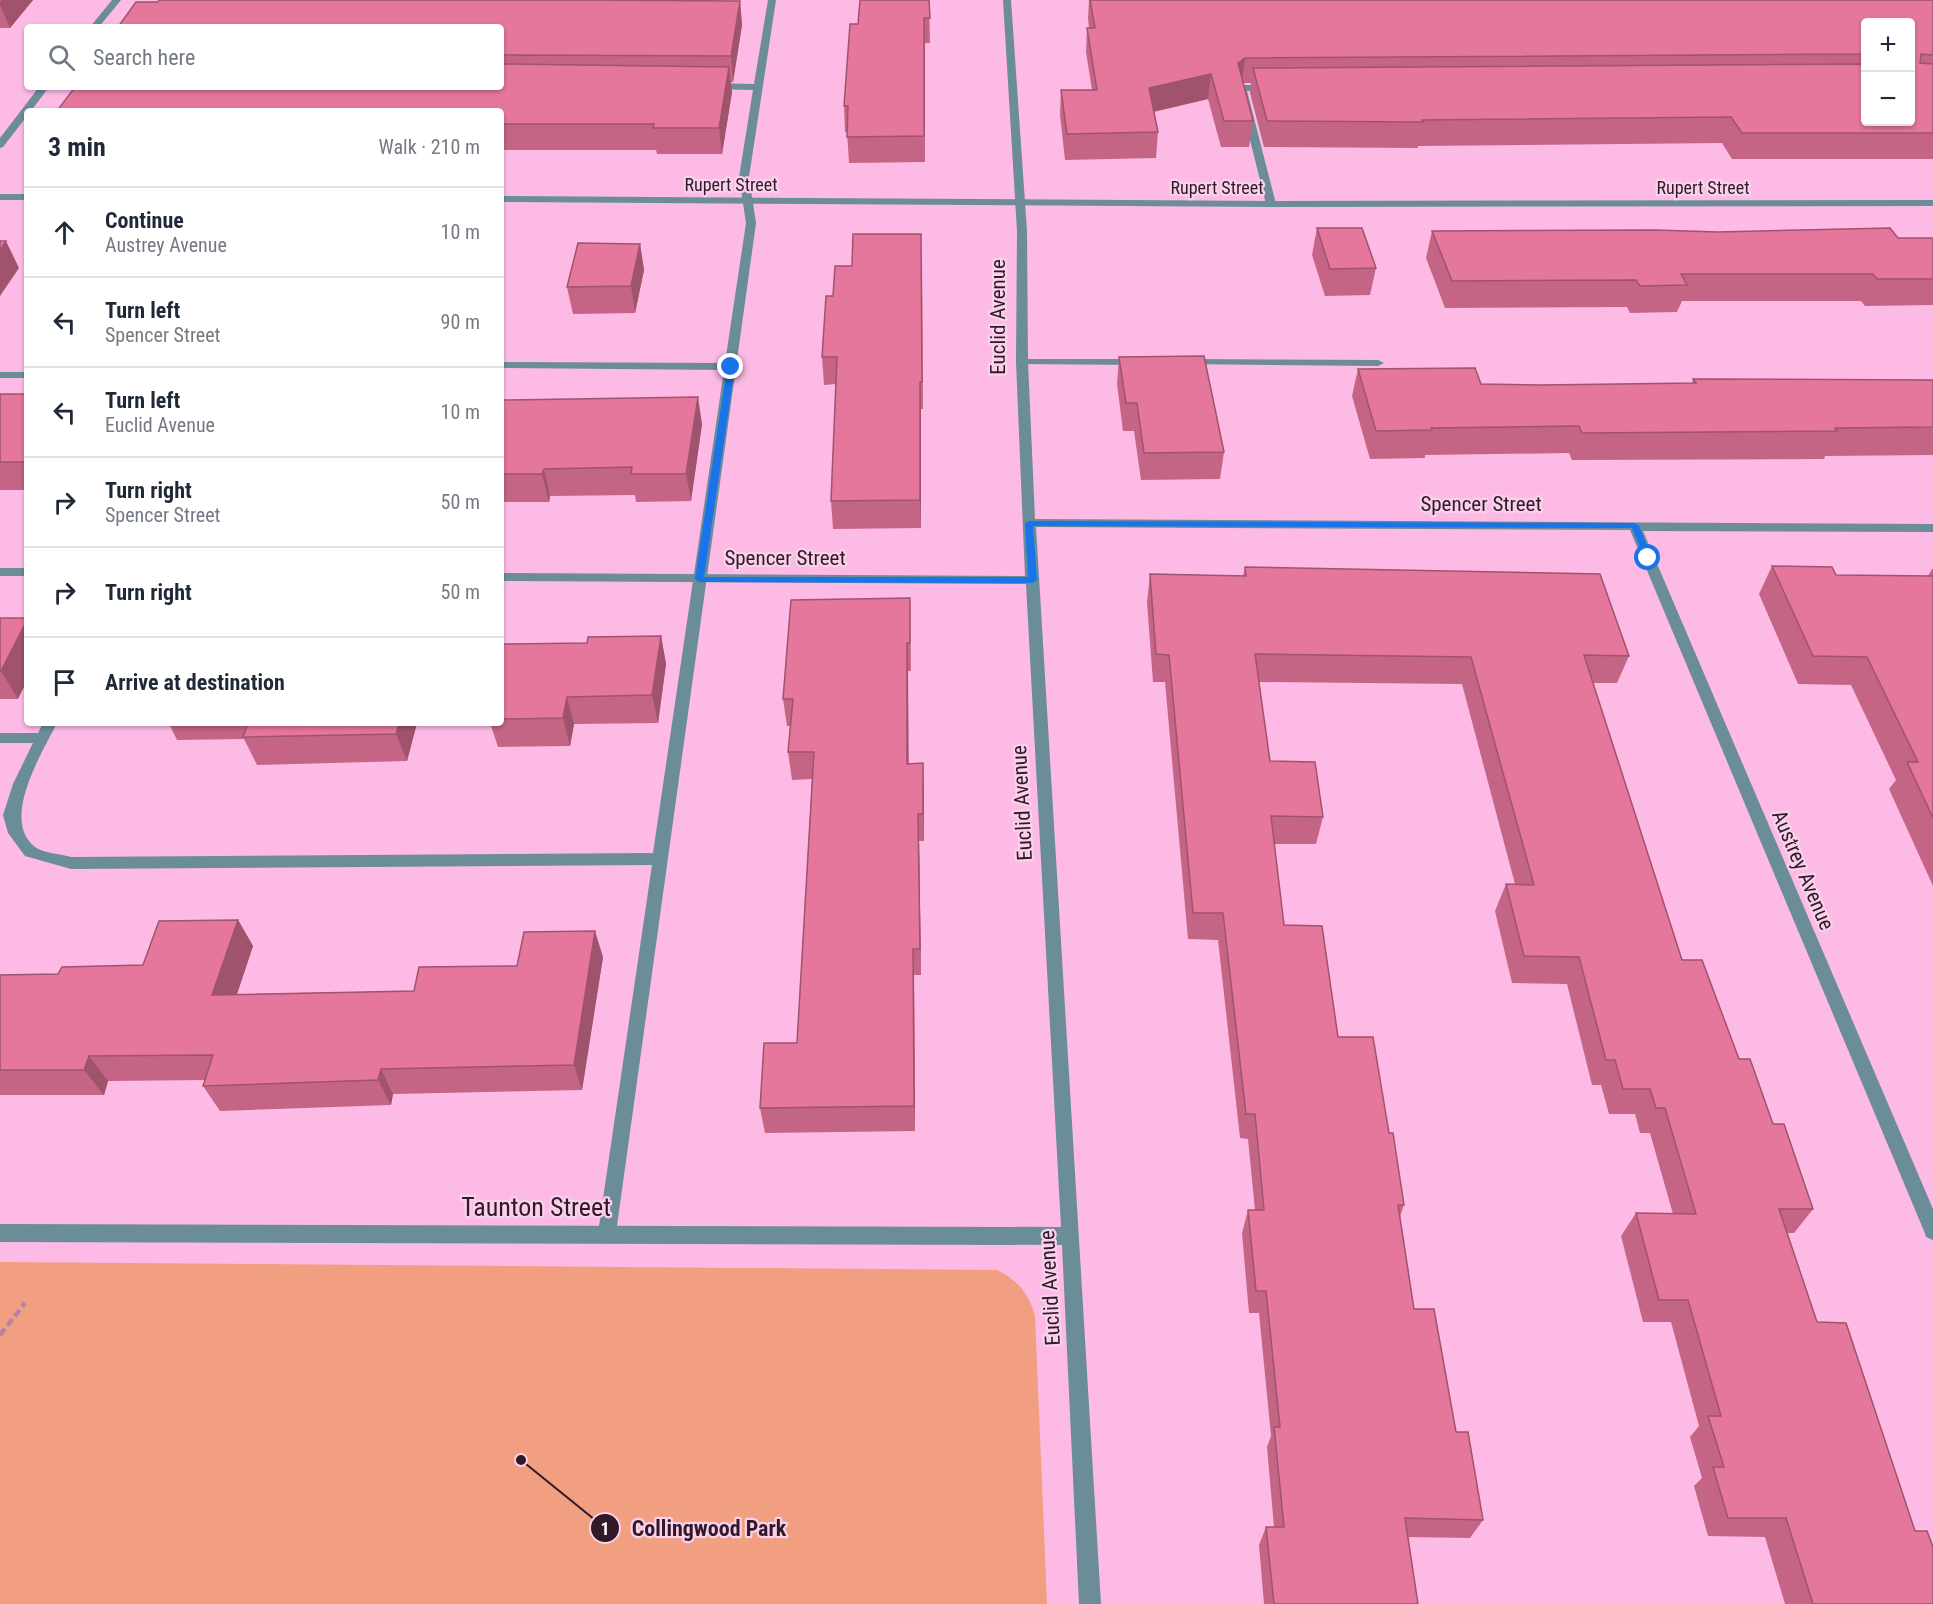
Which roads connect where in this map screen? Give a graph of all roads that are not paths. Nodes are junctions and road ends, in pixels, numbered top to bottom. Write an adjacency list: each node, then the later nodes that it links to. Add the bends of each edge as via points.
1 (117, 0): 4 (street)
2 (772, 0): 6 (street)
3 (1007, 0): 16 (street, Euclid Avenue)
4 (97, 24)
5 (699, 86): 6 (street)
6 (758, 87): 15 (street, via 744,177)
7 (1278, 88): 18 (street, via 1242,88)
8 (42, 90): 9 (street)
9 (28, 108)
10 (24, 113): 11 (street)
11 (0, 145)
12 (0, 197): 13 (street)
13 (24, 197)
14 (504, 199): 15 (street, Rupert Street)
15 (748, 200): 16 (street, Rupert Street); 24 (street, via 751,223)
16 (1020, 202): 18 (street, Rupert Street); 19 (street, Euclid Avenue)
17 (1933, 203): 18 (street, Rupert Street)
18 (1271, 204)
19 (1022, 362): 20 (street); 27 (street, Euclid Avenue)
20 (1155, 362)
21 (1179, 362): 22 (street)
22 (1378, 363)
23 (504, 364): 24 (street)
24 (731, 367): 33 (street)
25 (0, 375): 26 (street)
26 (24, 375)
27 (1029, 523): 28 (street, Spencer Street); 34 (street, Euclid Avenue)
28 (1635, 526): 29 (street, Spencer Street); 39 (street, Austrey Avenue)
29 (1933, 528)
30 (0, 572): 31 (street)
31 (24, 572)
32 (504, 577): 33 (street, Spencer Street)
33 (699, 579): 34 (street, Spencer Street); 38 (street)
34 (1033, 580): 42 (street, Euclid Avenue)
35 (48, 726): 37 (street)
36 (0, 738): 37 (street)
37 (42, 738): 38 (street, via 20,784 11,816 16,833 30,852 71,863)
38 (659, 859): 41 (street)
39 (1933, 1231)
40 (0, 1233): 41 (street, Taunton Street)
41 (607, 1233): 42 (street, Taunton Street)
42 (1071, 1236): 43 (street, Euclid Avenue)
43 (1090, 1604)

